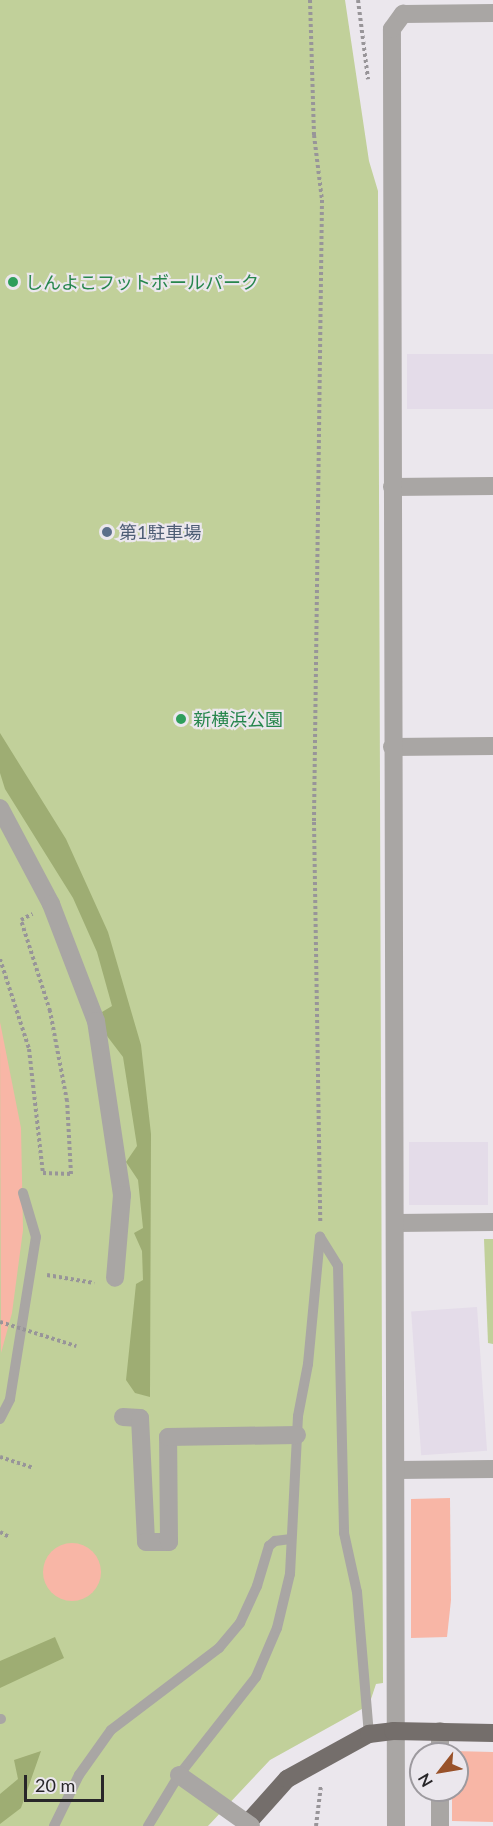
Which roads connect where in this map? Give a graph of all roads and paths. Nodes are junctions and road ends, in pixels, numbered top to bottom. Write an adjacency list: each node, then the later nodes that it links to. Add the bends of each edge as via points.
1 (310, 0): 13 (path, via 314,135 322,200 314,822)
2 (493, 13): 4 (street, via 403,14 392,29)
3 (493, 486): 4 (street)
4 (392, 487): 6 (street)
5 (493, 746): 6 (street)
6 (392, 747): 12 (street)
7 (0, 808): 8 (street)
8 (51, 903): 9 (path, via 21,920 50,1011 67,1101 71,1174 44,1173 29,1049); 15 (street, via 96,1021 122,1195)
9 (0, 959)
10 (22, 1193): 14 (lane, via 36,1237)
11 (493, 1222): 12 (street)
12 (396, 1223): 25 (street)
13 (320, 1237): 21 (lane); 32 (lane, via 338,1266 344,1533 357,1592)
14 (32, 1272): 16 (path); 20 (lane, via 10,1399)
15 (115, 1278)
16 (94, 1282)
17 (0, 1322): 18 (path, bridge)
18 (76, 1346)
19 (131, 1417): 21 (street, via 146,1542 169,1542 168,1437)
20 (0, 1419)
21 (297, 1435): 28 (lane)
22 (0, 1457): 23 (path)
23 (33, 1468)
24 (493, 1469): 25 (street)
25 (397, 1470): 29 (street)
26 (0, 1533): 27 (path)
27 (9, 1537)
28 (291, 1539): 34 (lane, via 290,1574 277,1628 256,1677); 37 (lane, via 269,1546 240,1623 219,1648 111,1730 79,1775)
29 (393, 1731): 30 (main road); 32 (main road); 42 (street)
30 (440, 1731): 31 (main road); 33 (street)
31 (493, 1733)
32 (369, 1734): 39 (main road, via 287,1779)
33 (440, 1742)
34 (179, 1775): 38 (lane); 40 (street, bridge)
35 (321, 1784): 41 (path)
36 (440, 1802): 43 (street)
37 (54, 1826)
38 (148, 1826)
39 (245, 1826)
40 (252, 1826)
41 (316, 1826)
42 (396, 1826)
43 (440, 1826)

